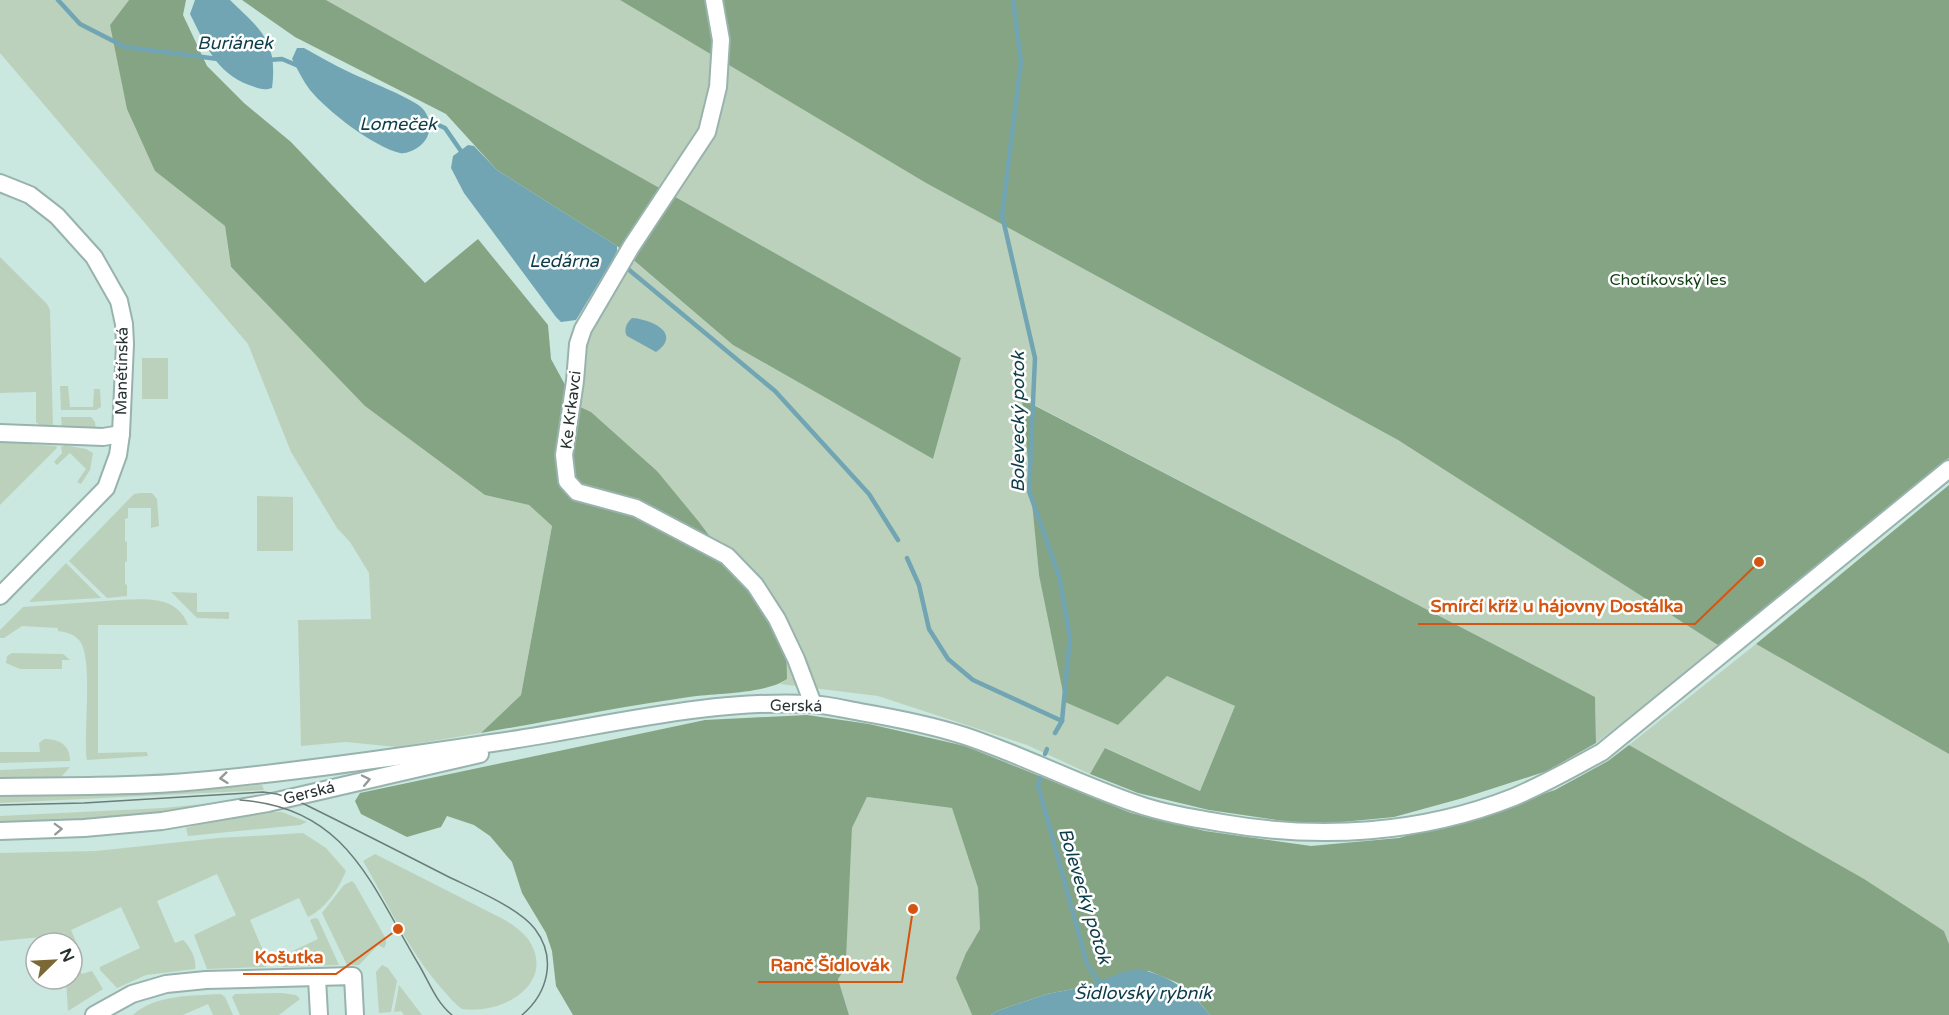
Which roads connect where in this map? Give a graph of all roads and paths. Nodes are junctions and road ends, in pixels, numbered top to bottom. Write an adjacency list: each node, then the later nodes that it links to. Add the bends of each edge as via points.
1 (714, 0): 7 (street, Ke Krkavci, via 721,40 718,87 707,132 631,247 583,329 564,455 567,482 576,492 636,508 727,556 754,585 777,619)
2 (0, 183): 4 (street, Manětínská, via 30,195 57,216 94,257 113,289 124,324)
3 (0, 433): 4 (street, Manětínská, via 103,437)
4 (121, 434): 6 (street, Manětínská, via 106,488)
5 (1949, 470): 7 (street, Gerská, via 1602,752 1510,798 1433,821 1372,831 1324,833 1282,832 1207,821 1134,803 926,725)
6 (0, 596)
7 (813, 704): 8 (street, Gerská, via 703,708)
8 (612, 723): 9 (street, Gerská, one-way to 9, via 282,772 173,783); 10 (street, Gerská, one-way to 8, via 123,825 200,815 268,803)
9 (0, 787)
10 (0, 831)
11 (317, 978): 12 (street, via 166,984 132,994); 13 (street); 14 (street, via 353,976)
12 (94, 1015)
13 (319, 1015)
14 (356, 1015)

